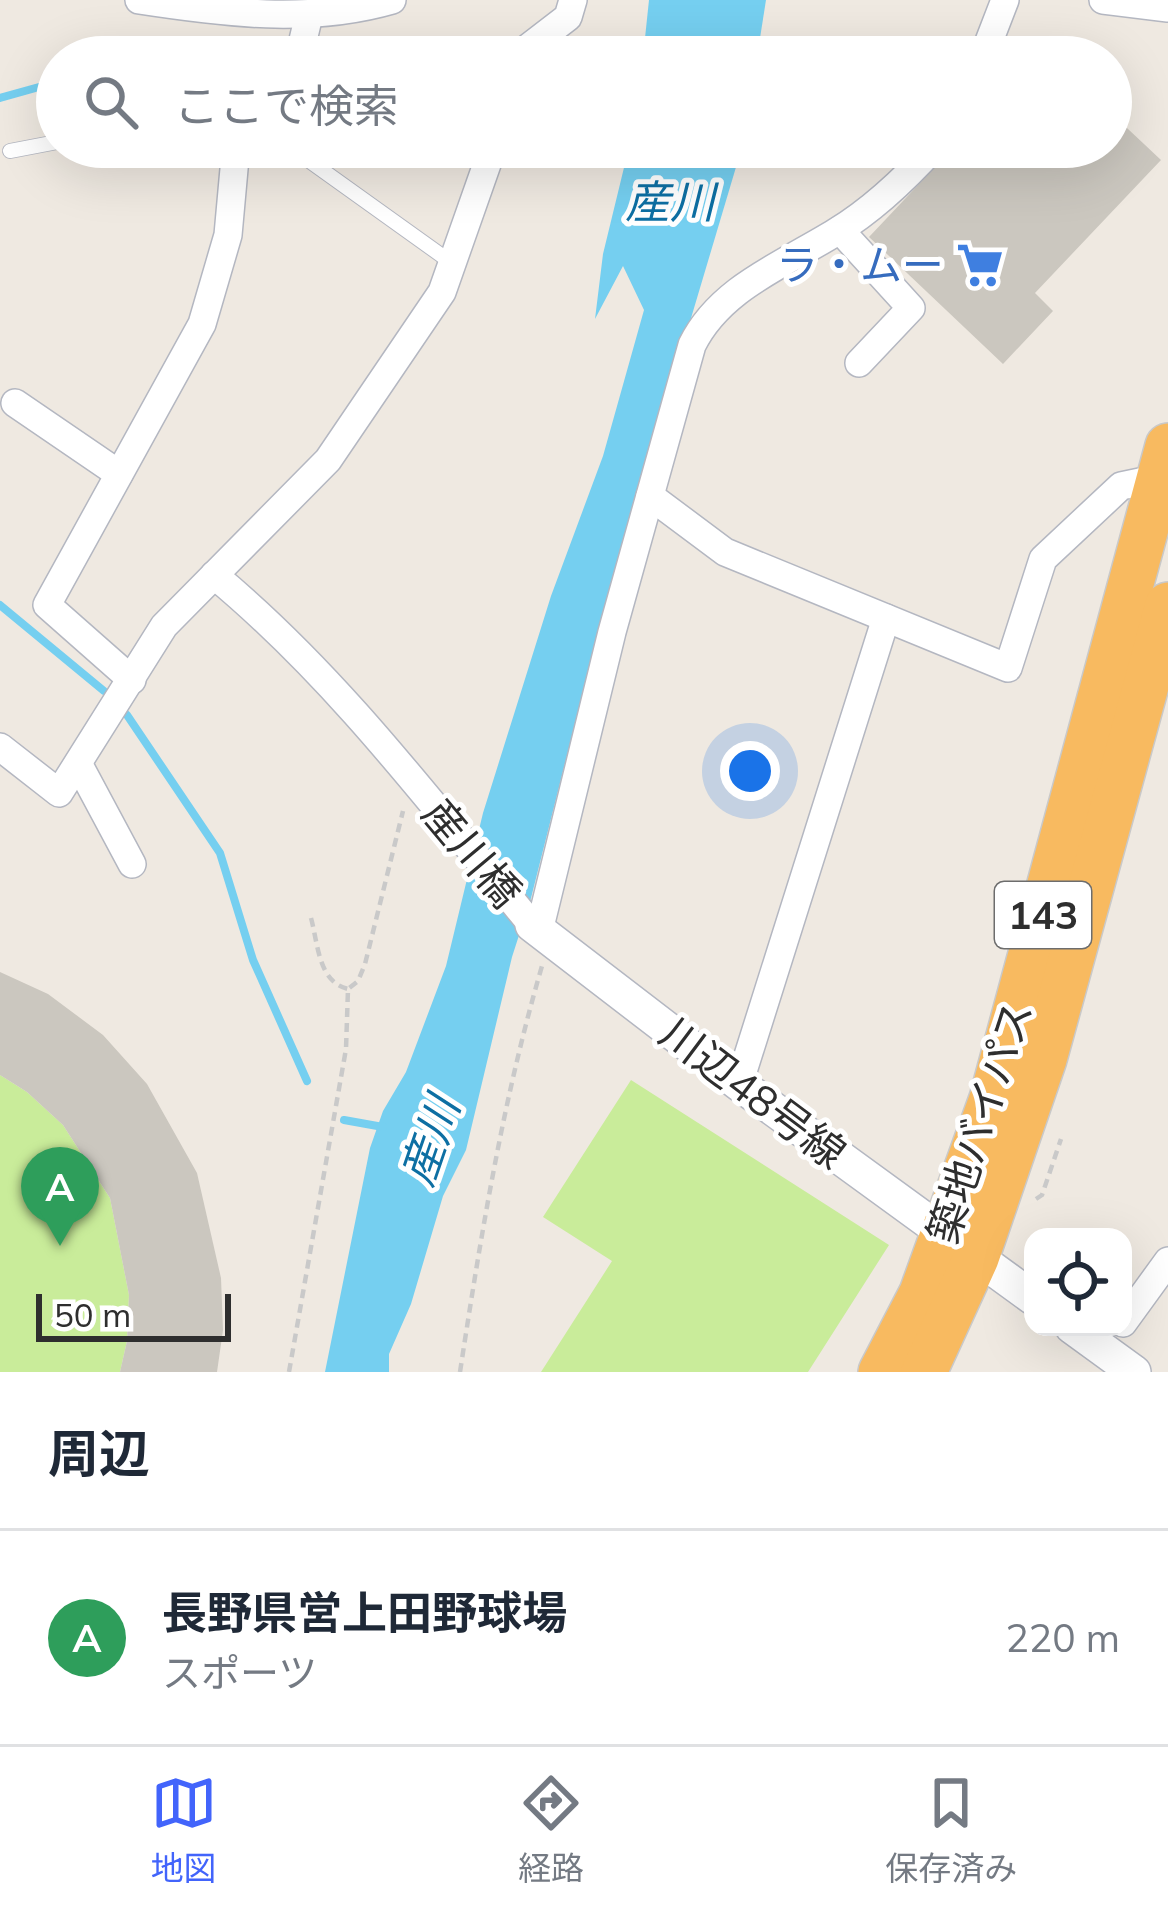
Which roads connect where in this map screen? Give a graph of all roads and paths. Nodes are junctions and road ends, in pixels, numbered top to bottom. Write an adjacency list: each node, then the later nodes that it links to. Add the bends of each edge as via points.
1 (145, 0): 7 (street)
2 (392, 0): 7 (street)
3 (573, 0): 9 (street, via 568,17)
4 (1005, 0): 10 (street)
5 (1103, 0): 6 (street)
6 (1168, 8)
7 (308, 15): 8 (street)
8 (303, 36)
9 (543, 36)
10 (991, 36)
11 (36, 146): 12 (lane)
12 (10, 152)
13 (234, 168): 22 (street, via 228,235 202,324)
14 (319, 168): 18 (lane)
15 (486, 168): 18 (street)
16 (915, 168): 17 (street)
17 (840, 230): 19 (street, via 911,308); 23 (street, via 705,318)
18 (452, 263): 24 (street, via 442,292 328,460)
19 (859, 363)
20 (15, 403): 22 (street)
21 (1164, 462): 26 (street, via 1120,486 1043,559 1008,668); 38 (highway, 築地バイパス / 143)
22 (119, 474): 27 (street, via 47,605)
23 (650, 496): 26 (street, via 725,552); 33 (street)
24 (214, 575): 27 (street, via 164,626); 30 (street, via 269,621)
25 (1168, 605): 38 (highway, 築地バイパス / 143, via 1044,1059)
26 (886, 618): 35 (street)
27 (132, 680): 29 (street)
28 (0, 747): 29 (street, via 59,794)
29 (79, 765): 31 (street)
30 (410, 778): 33 (street, 産川橋); 34 (path, via 365,964)
31 (132, 864)
32 (311, 918): 34 (path, via 326,976)
33 (540, 931): 35 (street, 川辺48号線); 44 (path)
34 (348, 989): 43 (path, via 346,1049)
35 (740, 1084): 38 (street, 川辺48号線)
36 (1060, 1139): 37 (path)
37 (1042, 1195)
38 (960, 1247): 40 (street, 川辺48号線); 45 (highway, 築地バイパス / 143, via 922,1293); 46 (highway, 築地バイパス / 143)
39 (1168, 1262): 41 (street)
40 (1024, 1292)
41 (1132, 1311)
42 (1117, 1336): 47 (street)
43 (289, 1372)
44 (460, 1372)
45 (881, 1372)
46 (924, 1372)
47 (1133, 1372)

